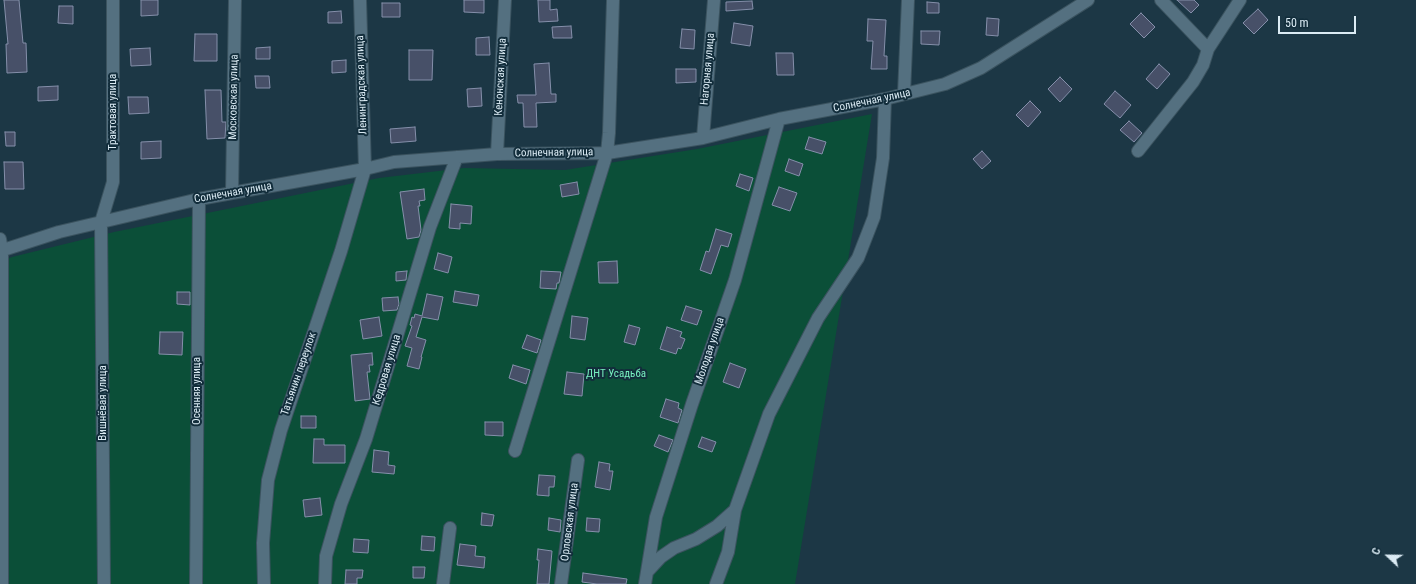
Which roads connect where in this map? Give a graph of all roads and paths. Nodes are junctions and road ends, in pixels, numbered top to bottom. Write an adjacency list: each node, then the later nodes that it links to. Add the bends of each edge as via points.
1 (112, 0): 23 (street, Трактовая улица, via 113,182)
2 (235, 0): 21 (street, Московская улица)
3 (360, 0): 20 (street, Ленинградская улица)
4 (505, 0): 18 (street, Кенонская улица)
5 (613, 0): 17 (street)
6 (714, 0): 15 (street, Нагорная улица)
7 (908, 0): 12 (street)
8 (1088, 0): 12 (street, Солнечная улица, via 981,68 945,84)
9 (1161, 0): 11 (street)
10 (1240, 0): 11 (street)
11 (1208, 49): 16 (street, via 1204,65 1193,82)
12 (904, 94): 13 (street, Солнечная улица)
13 (885, 99): 14 (street, Солнечная улица); 27 (street, via 883,158 874,217 858,258 818,318 769,414)
14 (779, 119): 15 (street, Солнечная улица); 29 (street, Молодая улица, via 735,280 656,518)
15 (703, 138): 17 (street, Солнечная улица)
16 (1138, 151)
17 (607, 153): 18 (street, Солнечная улица); 25 (street)
18 (497, 154): 19 (street, Солнечная улица)
19 (456, 157): 20 (street, Солнечная улица, via 394,162); 34 (street, Кедровая улица, via 430,227 366,439 341,504 326,556)
20 (365, 169): 21 (street, Солнечная улица); 33 (street, Татьянин переулок, via 341,251 281,430 268,480 263,543)
21 (232, 194): 22 (street, Солнечная улица)
22 (199, 199): 23 (street, Солнечная улица); 32 (street, Осенняя улица)
23 (101, 222): 24 (street, Солнечная улица); 31 (street, Вишнёвая улица)
24 (1, 247): 30 (street)
25 (515, 451)
26 (578, 460): 36 (street, Орловская улица)
27 (735, 510): 29 (street, via 717,526 696,539 660,556); 37 (street, via 728,552)
28 (450, 528): 35 (street)
29 (646, 578)
30 (2, 584)
31 (104, 584)
32 (196, 584)
33 (264, 584)
34 (325, 584)
35 (443, 584)
36 (561, 584)
37 (716, 584)

